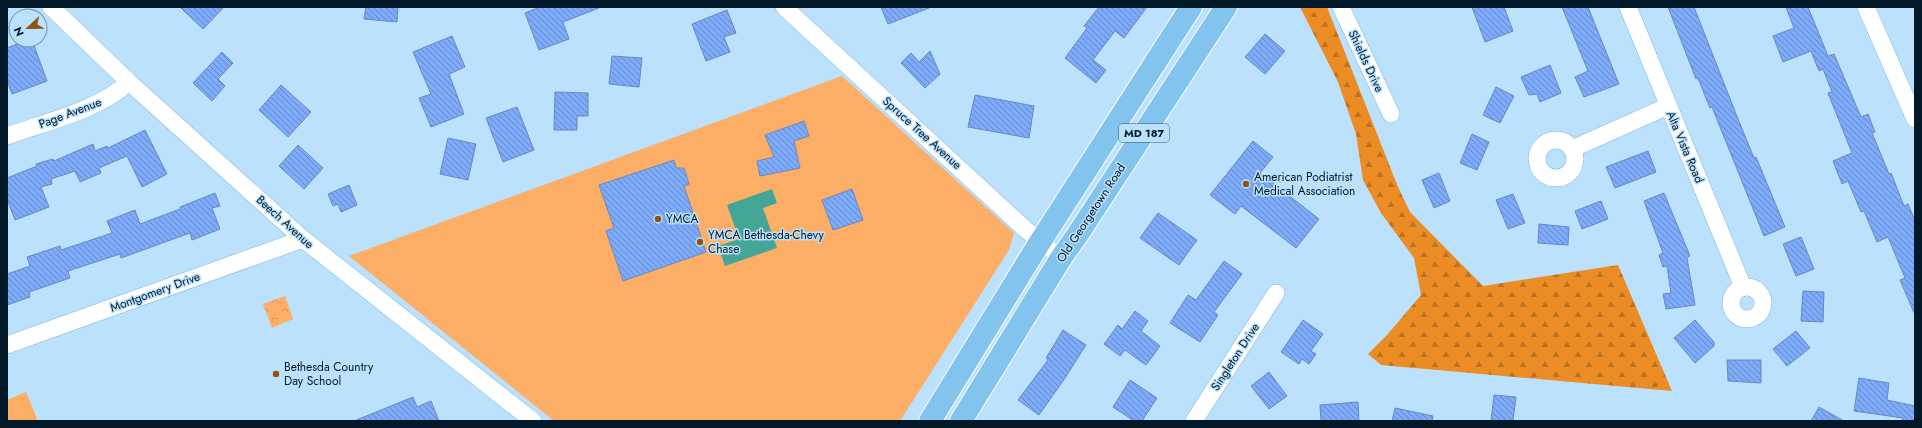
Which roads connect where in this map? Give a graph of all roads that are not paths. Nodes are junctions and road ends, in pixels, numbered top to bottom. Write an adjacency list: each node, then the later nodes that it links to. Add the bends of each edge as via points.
1 (51, 7): 8 (street, Beech Avenue)
2 (784, 7): 15 (street, Spruce Tree Avenue)
3 (1191, 7): 15 (main road, MD 187)
4 (1226, 7): 16 (main road, Old Georgetown Road / MD 187)
5 (1341, 7): 10 (street, Shields Drive)
6 (1628, 7): 9 (street, Alta Vista Road)
7 (1866, 7): 11 (street)
8 (129, 82): 12 (street, Page Avenue, via 99,103); 14 (street, Beech Avenue)
9 (1668, 106): 13 (street); 17 (street, Alta Vista Road)
10 (1391, 114)
11 (1915, 118)
12 (7, 136)
13 (1572, 149)
14 (303, 239): 19 (street, Montgomery Drive); 20 (street, Beech Avenue)
15 (1040, 242): 16 (street, Spruce Tree Avenue); 21 (main road, MD 187)
16 (1061, 258): 22 (main road, Old Georgetown Road / MD 187)
17 (1743, 287)
18 (1276, 293): 23 (street, Singleton Drive)
19 (7, 345)
20 (533, 421)
21 (930, 421)
22 (961, 421)
23 (1194, 421)

